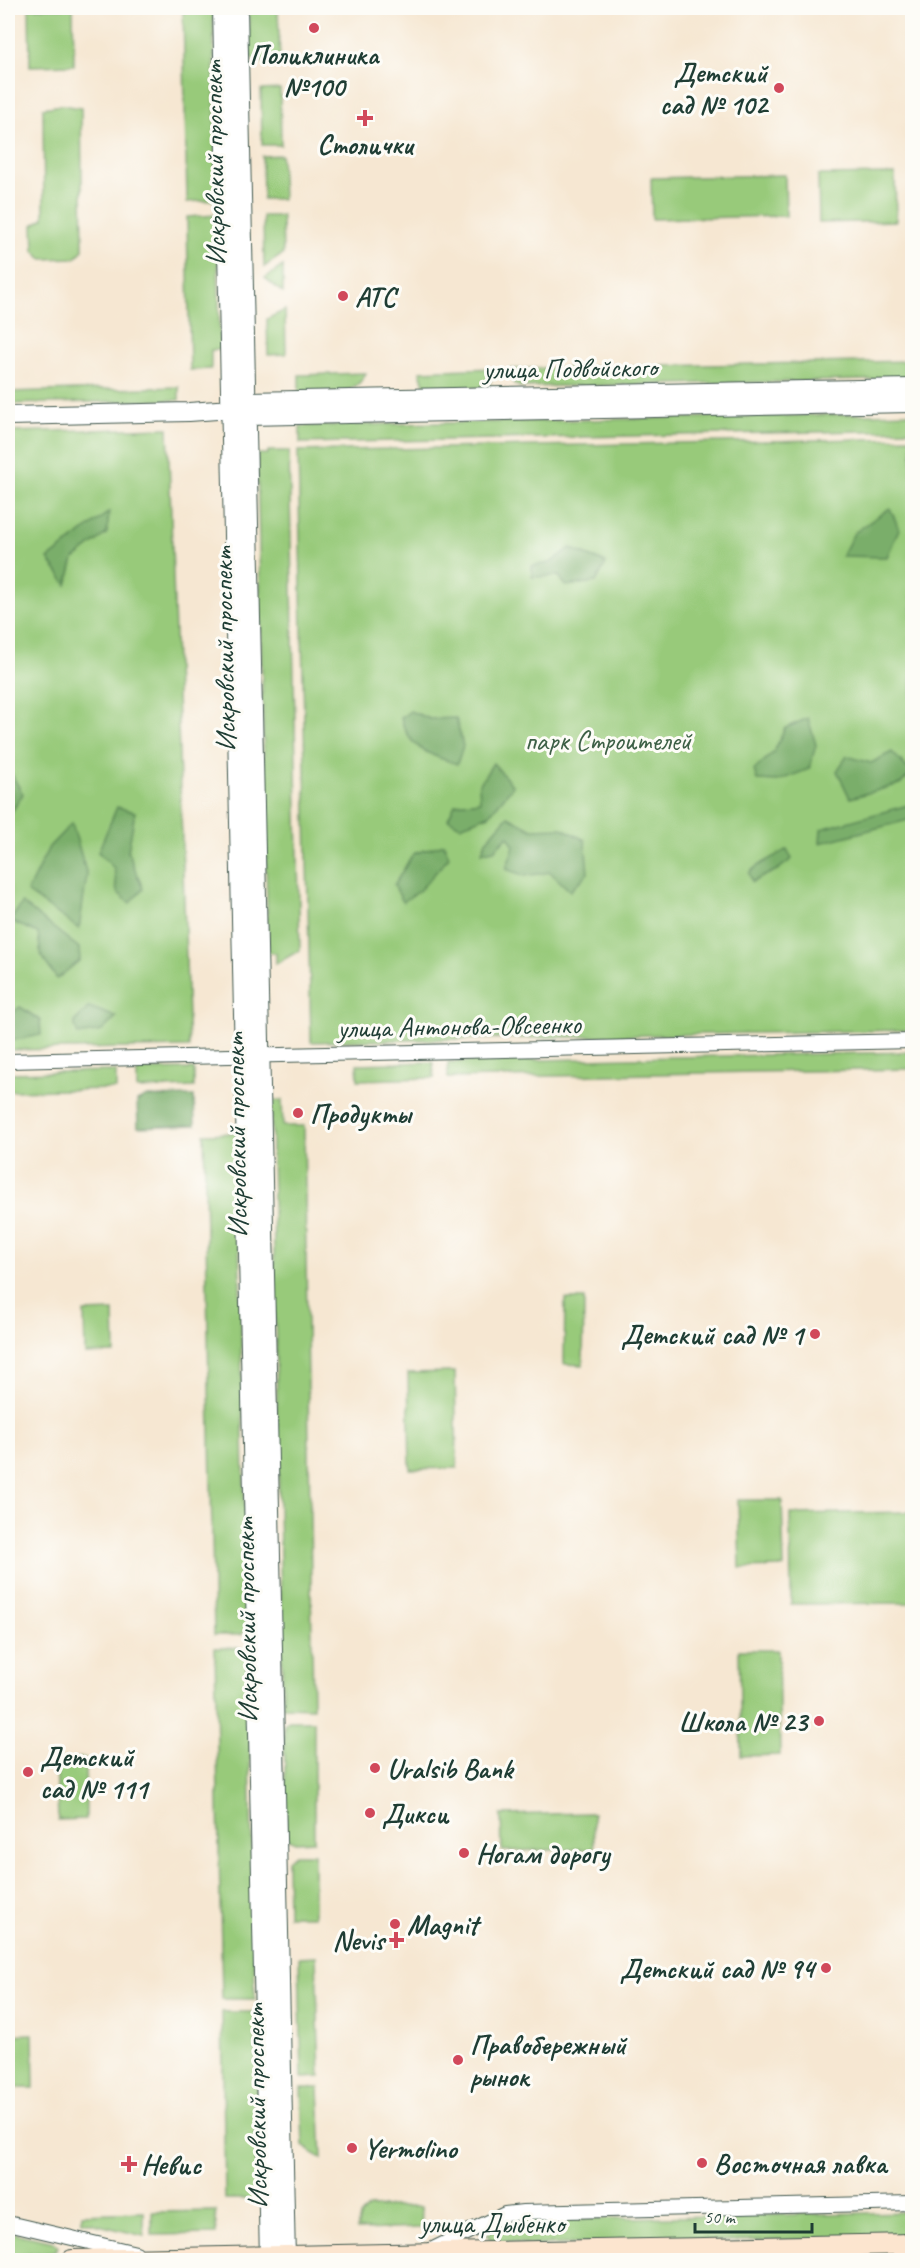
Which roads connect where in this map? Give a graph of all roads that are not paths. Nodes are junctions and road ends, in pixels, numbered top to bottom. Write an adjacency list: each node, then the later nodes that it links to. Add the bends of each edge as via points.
1 (222, 8): 5 (street, Искровский проспект)
2 (238, 8): 5 (street, Искровский проспект)
3 (912, 388): 5 (street, улица Подвойского)
4 (912, 404): 5 (street, улица Подвойского)
5 (241, 409): 6 (street, улица Подвойского); 8 (street, Искровский проспект)
6 (8, 416)
7 (912, 1041): 8 (street, улица Антонова-Овсеенко)
8 (253, 1056): 9 (street, улица Антонова-Овсеенко); 15 (street, Искровский проспект)
9 (8, 1061)
10 (912, 2203): 13 (street, via 523,2212 505,2214)
11 (8, 2223): 14 (street)
12 (912, 2244): 13 (main road, улица Дыбенко, via 532,2253)
13 (429, 2251): 15 (main road, улица Дыбенко)
14 (156, 2258): 15 (main road, улица Дыбенко); 16 (main road, улица Дыбенко)
15 (277, 2258)
16 (72, 2260)

